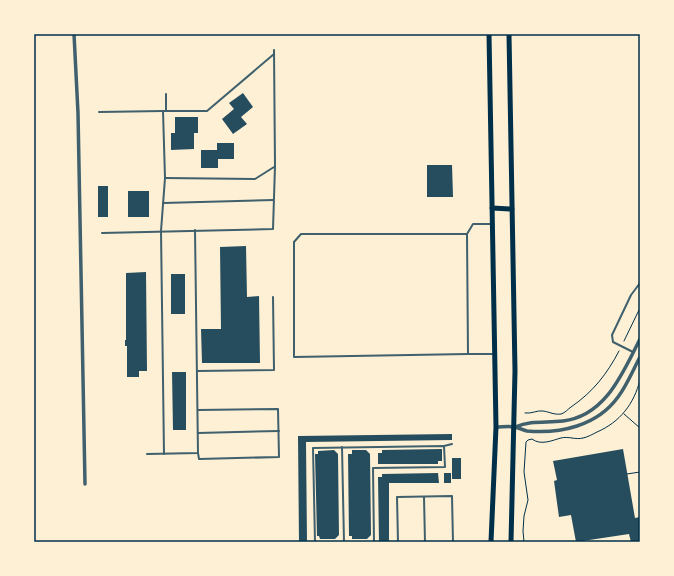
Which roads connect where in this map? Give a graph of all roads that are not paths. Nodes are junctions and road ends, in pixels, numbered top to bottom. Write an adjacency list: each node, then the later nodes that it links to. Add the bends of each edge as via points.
1 (74, 34): 39 (street)
2 (489, 34): 13 (main road)
3 (509, 34): 14 (main road)
4 (274, 50): 5 (lane)
5 (274, 54): 7 (lane, via 208,111); 9 (lane)
6 (166, 94): 7 (lane)
7 (164, 111): 8 (lane); 10 (lane)
8 (99, 112)
9 (275, 166): 10 (lane, via 255,179); 11 (lane)
10 (165, 178): 12 (lane)
11 (273, 200): 12 (lane); 16 (lane, via 273,228)
12 (163, 203): 17 (lane)
13 (492, 208): 14 (main road); 15 (main road)
14 (512, 209): 30 (main road)
15 (493, 224): 19 (lane, via 474,224); 25 (main road)
16 (195, 230): 17 (lane); 27 (lane)
17 (161, 231): 18 (lane); 38 (lane)
18 (102, 233)
19 (467, 234): 24 (lane); 24 (lane, via 301,234 294,242 294,357)
20 (640, 283): 23 (lane, via 631,294 612,335 612,342)
21 (274, 297): 27 (lane, via 274,370)
22 (640, 339): 23 (street)
23 (633, 352): 26 (street); 30 (street, via 612,390 591,411 564,421 525,423)
24 (468, 354): 25 (lane)
25 (496, 354): 29 (main road)
26 (640, 356): 30 (street, via 617,398 611,406 594,418 575,427 558,430 526,431)
27 (197, 371): 28 (lane)
28 (198, 410): 31 (lane, via 278,408); 32 (lane)
29 (496, 427): 30 (street); 47 (main road)
30 (515, 427): 48 (main road)
31 (279, 431): 32 (lane); 36 (lane, via 279,457 199,459)
32 (198, 432): 36 (lane)
33 (452, 444): 34 (lane)
34 (444, 446): 35 (lane); 43 (lane, via 445,467 373,468)
35 (342, 448): 41 (lane, via 313,448); 42 (lane)
36 (198, 453): 38 (lane)
37 (147, 454): 38 (lane)
38 (164, 454)
39 (85, 484)
40 (424, 497): 44 (lane, via 397,497); 45 (lane); 46 (lane, via 452,496)
41 (315, 542)
42 (344, 542)
43 (374, 542)
44 (398, 542)
45 (425, 542)
46 (453, 542)
47 (491, 542)
48 (512, 542)

